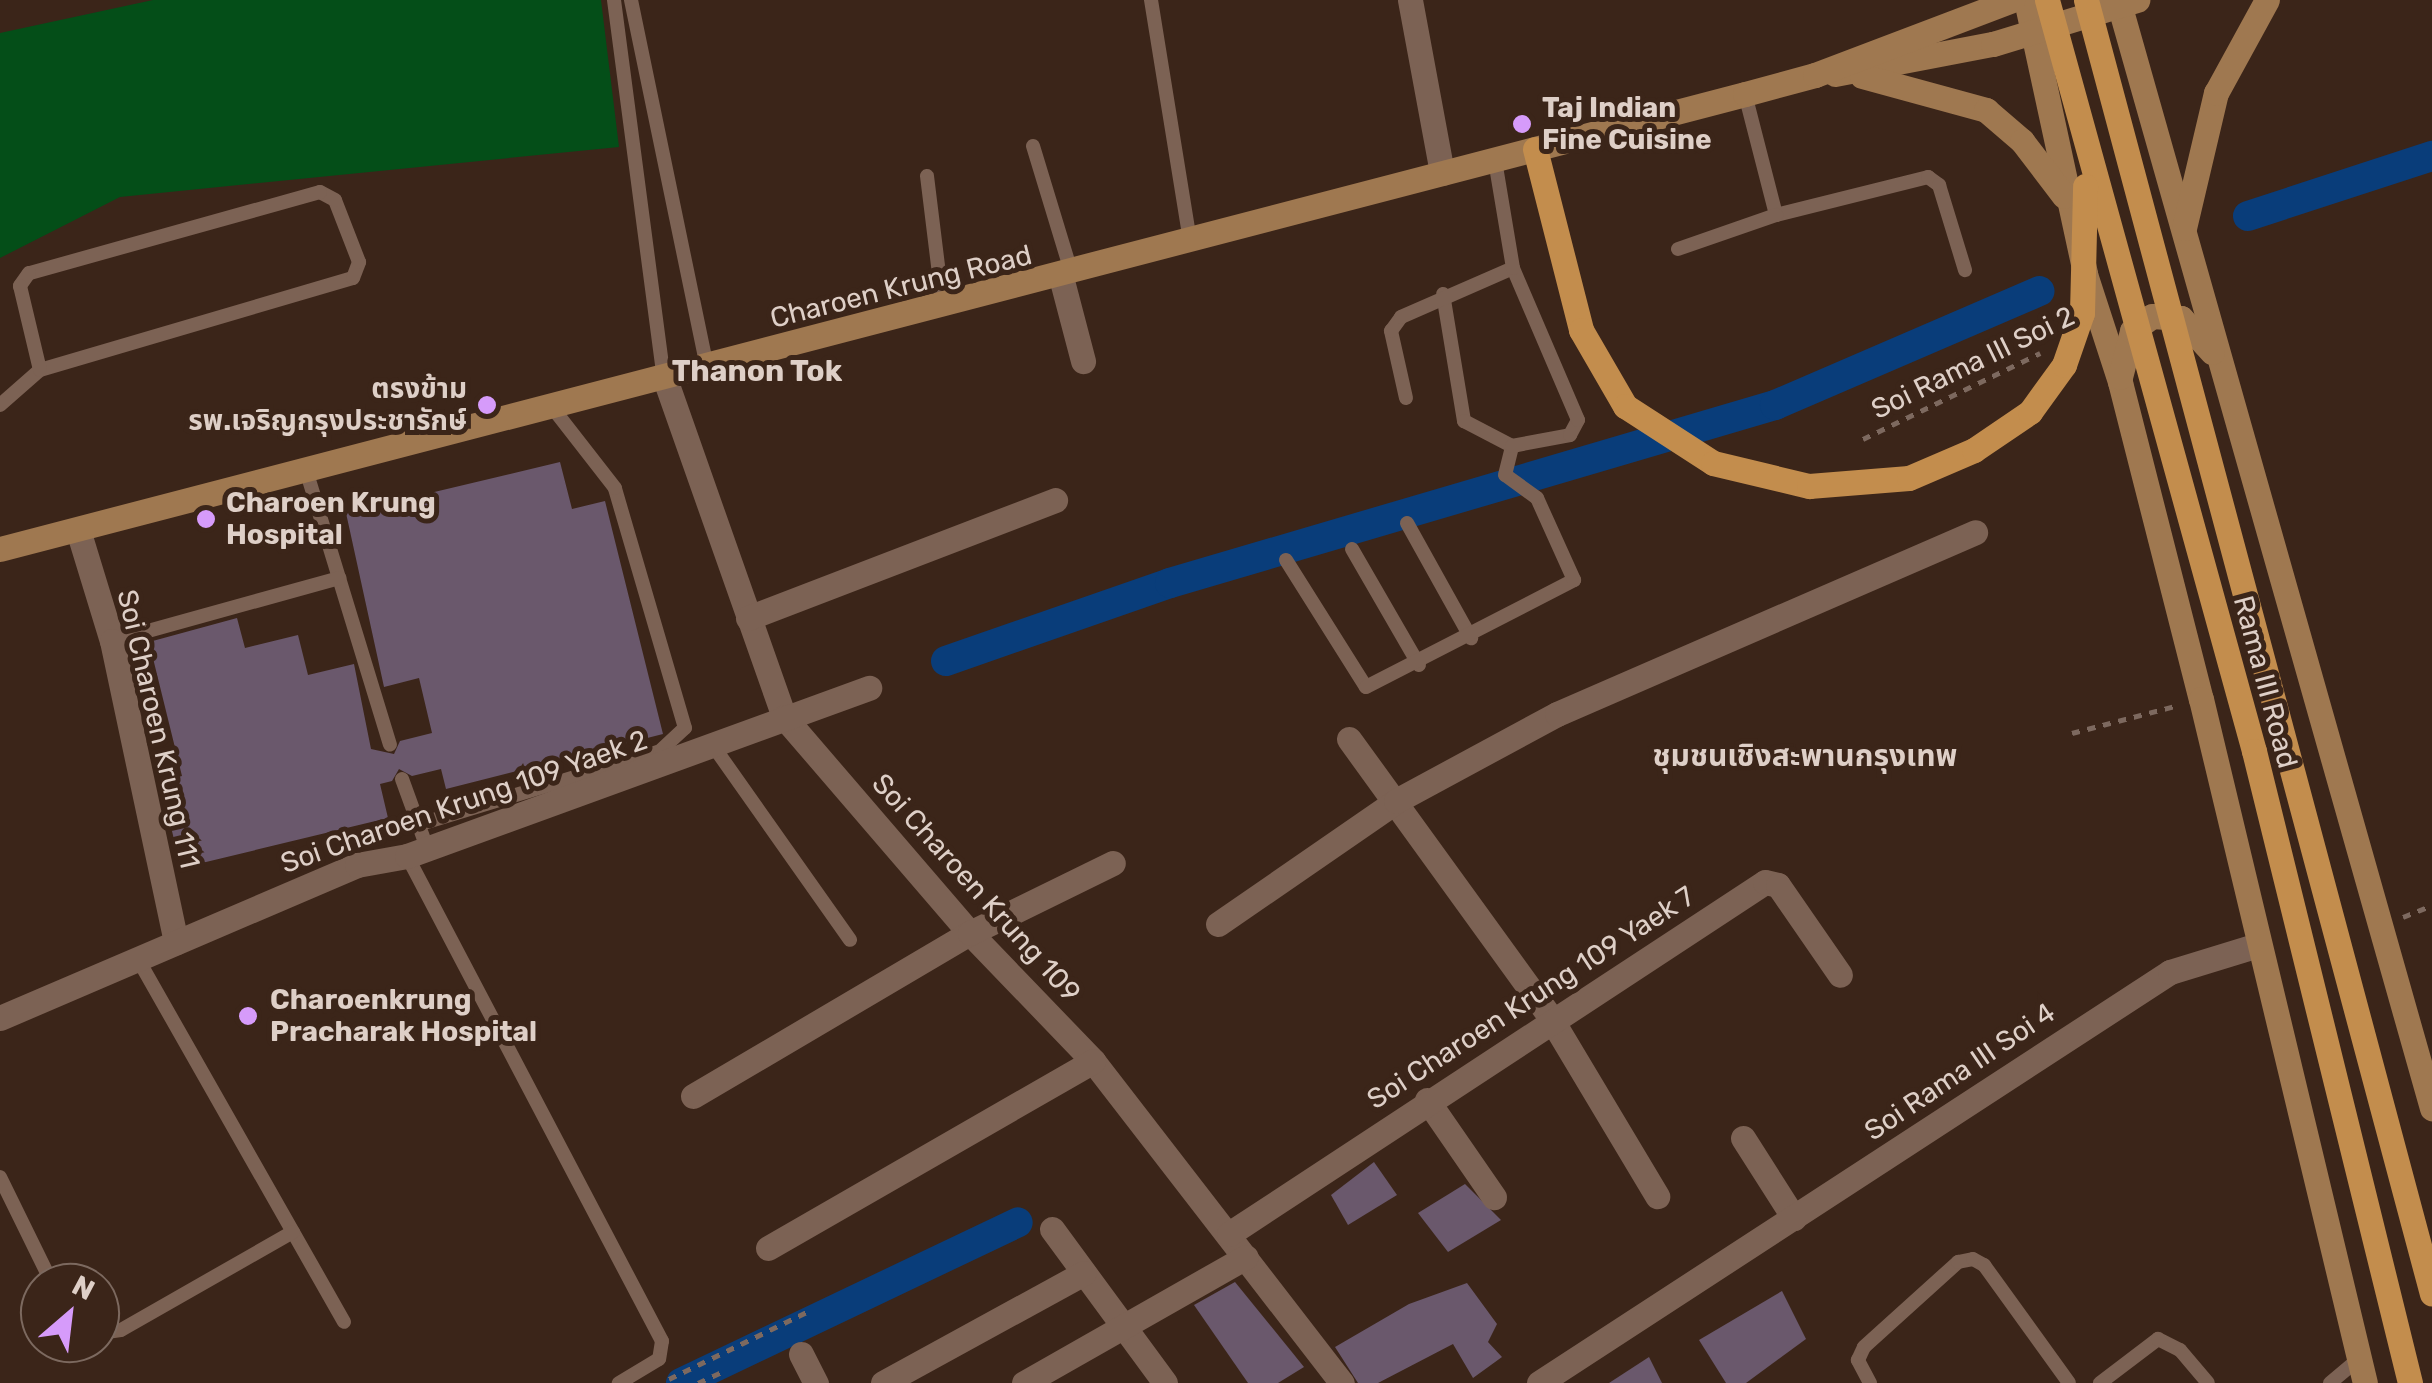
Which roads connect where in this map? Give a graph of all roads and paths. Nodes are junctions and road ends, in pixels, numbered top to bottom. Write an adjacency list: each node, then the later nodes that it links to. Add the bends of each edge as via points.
1 (614, 0): 19 (lane)
2 (631, 0): 17 (lane)
3 (1151, 0): 28 (lane)
4 (1410, 0): 23 (street)
5 (1948, 0): 12 (main road)
6 (2012, 0): 12 (main road, Charoen Krung Road)
7 (2026, 0): 13 (main road)
8 (2046, 0): 18 (main road, Rama III Road)
9 (2086, 0): 96 (main road, Rama III Road)
10 (2267, 0): 27 (main road, via 2216,93)
11 (2125, 2): 13 (main road, Charoen Krung Road); 27 (main road, Rama III Road)
12 (1921, 31): 15 (main road, Charoen Krung Road)
13 (2034, 33): 14 (main road, Charoen Krung Road); 25 (main road)
14 (1848, 73): 15 (main road, Charoen Krung Road); 25 (main road, via 1986,110 2022,142)
15 (1815, 75): 16 (main road, Charoen Krung Road)
16 (1745, 94): 21 (main road, Charoen Krung Road); 26 (lane)
17 (654, 128): 19 (lane); 37 (lane)
18 (2082, 133): 21 (main road, via 2088,256 2082,313 2052,388 2005,432 1909,478 1809,486 1713,463 1625,406 1581,330); 118 (main road, Rama III Road, via 2254,751)
19 (629, 135): 40 (lane)
20 (1033, 146): 32 (lane)
21 (1535, 150): 22 (main road, Charoen Krung Road)
22 (1495, 161): 23 (main road, Charoen Krung Road); 30 (lane)
23 (1442, 173): 28 (main road, Charoen Krung Road)
24 (928, 176): 34 (lane)
25 (2070, 204): 41 (main road)
26 (1776, 216): 29 (lane); 31 (lane, via 1928,176 1940,185)
27 (2183, 232): 39 (main road, Rama III Road)
28 (1190, 241): 32 (main road, Charoen Krung Road)
29 (1678, 249)
30 (1513, 268): 33 (lane); 46 (lane, via 1578,420 1570,435)
31 (1965, 270)
32 (1067, 275): 34 (main road, Charoen Krung Road); 36 (street)
33 (1443, 294): 42 (lane, via 1414,306 1392,331); 46 (lane, via 1464,421)
34 (944, 307): 37 (main road, Charoen Krung Road)
35 (2055, 346): 45 (path, Soi Rama III Soi 2)
36 (1083, 361)
37 (707, 368): 40 (main road, Charoen Krung Road)
38 (40, 370): 38 (lane, via 20,286 30,272 320,192 336,200 359,262 353,278); 43 (lane)
39 (2223, 370): 41 (main road, via 2193,326 2152,316 2132,331); 83 (main road, Rama III Road)
40 (664, 379): 44 (main road, Charoen Krung Road); 56 (street, Soi Charoen Krung 109)
41 (2120, 382): 61 (main road)
42 (1406, 398)
43 (0, 405)
44 (552, 407): 47 (main road, Charoen Krung Road); 69 (lane, via 615,488 685,728 660,750)
45 (1863, 439)
46 (1512, 446): 57 (lane, via 1507,482 1537,498 1574,580)
47 (306, 470): 50 (main road, Charoen Krung Road); 55 (lane)
48 (1055, 500): 56 (street)
49 (1407, 522): 57 (lane)
50 (78, 530): 53 (main road, Charoen Krung Road); 58 (street, Soi Charoen Krung 111)
51 (1975, 532): 68 (street, via 1557,714)
52 (1352, 549): 59 (lane)
53 (0, 550)
54 (1286, 560): 59 (lane, via 1366,687)
55 (338, 578): 58 (lane); 65 (lane)
56 (748, 618): 62 (street, Soi Charoen Krung 109)
57 (1471, 638): 59 (lane)
58 (112, 641): 74 (street, Soi Charoen Krung 111)
59 (1419, 665)
60 (869, 688): 62 (street, Soi Charoen Krung 109 Yaek 2)
61 (2201, 699): 63 (path); 75 (main road)
62 (784, 717): 66 (street, Soi Charoen Krung 109 Yaek 2); 72 (street, Soi Charoen Krung 109)
63 (2072, 733)
64 (1349, 739): 68 (street)
65 (390, 744)
66 (714, 747): 69 (street, Soi Charoen Krung 109 Yaek 2); 73 (lane)
67 (402, 779): 69 (lane)
68 (1396, 801): 71 (street); 78 (street)
69 (416, 842): 74 (street, Soi Charoen Krung 109 Yaek 2); 104 (lane, via 662,1341 659,1359)
70 (1113, 863): 72 (street)
71 (1218, 924)
72 (970, 933): 80 (street, Soi Charoen Krung 109); 81 (street)
73 (850, 940)
74 (176, 942): 76 (street, Soi Charoen Krung 109 Yaek 2)
75 (2258, 945): 88 (street, Soi Rama III Soi 4, via 2183,964); 103 (main road)
76 (139, 961): 79 (street, Soi Charoen Krung 109 Yaek 2); 90 (lane)
77 (1840, 975): 78 (street, Soi Charoen Krung 109 Yaek 7, via 1778,885 1765,882)
78 (1550, 1017): 82 (street, Soi Charoen Krung 109 Yaek 7); 87 (street)
79 (0, 1018)
80 (1093, 1061): 91 (street, Soi Charoen Krung 109); 92 (street)
81 (693, 1096)
82 (1427, 1100): 86 (street); 91 (street, Soi Charoen Krung 109 Yaek 7)
83 (2432, 1108)
84 (1743, 1138): 88 (street)
85 (0, 1177): 94 (lane)
86 (1494, 1196)
87 (1657, 1196)
88 (1794, 1218): 112 (street, Soi Rama III Soi 4)
89 (1052, 1229): 95 (street)
90 (293, 1232): 98 (lane); 100 (lane)
91 (1228, 1234): 93 (street, Soi Charoen Krung 109)
92 (768, 1248)
93 (1246, 1257): 99 (street); 111 (street, Soi Charoen Krung 109)
94 (42, 1263)
95 (1084, 1273): 99 (street); 108 (street)
96 (2432, 1294)
97 (809, 1312): 105 (path)
98 (344, 1322)
99 (1124, 1328): 109 (street); 110 (street)
100 (120, 1330)
101 (801, 1354): 107 (street)
102 (726, 1370): 106 (path)
103 (2362, 1371): 117 (lane)
104 (620, 1383)
105 (662, 1383)
106 (698, 1383)
107 (816, 1383)
108 (883, 1383)
109 (1024, 1383)
110 (1165, 1383)
111 (1342, 1383)
112 (1538, 1383)
113 (1870, 1383): 114 (lane, via 1858,1360 1864,1346 1958,1262 1972,1259 1984,1265)
114 (2069, 1383)
115 (2100, 1383): 116 (lane, via 2158,1339 2180,1350)
116 (2208, 1383)
117 (2330, 1383)
118 (2410, 1383)

